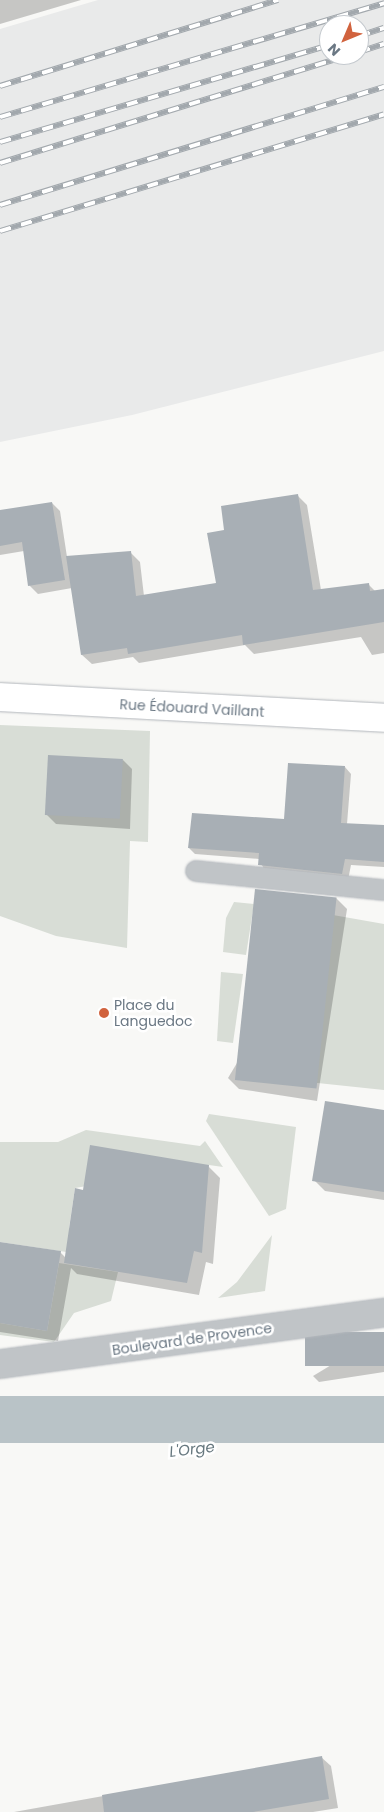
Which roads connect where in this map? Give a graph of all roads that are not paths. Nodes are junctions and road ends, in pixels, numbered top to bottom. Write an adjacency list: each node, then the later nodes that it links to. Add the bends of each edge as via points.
1 (0, 697): 2 (street, Rue Édouard Vaillant)
2 (384, 718)
3 (196, 871): 4 (lane)
4 (384, 890)
5 (384, 1313): 6 (street, Boulevard de Provence)
6 (0, 1364)

